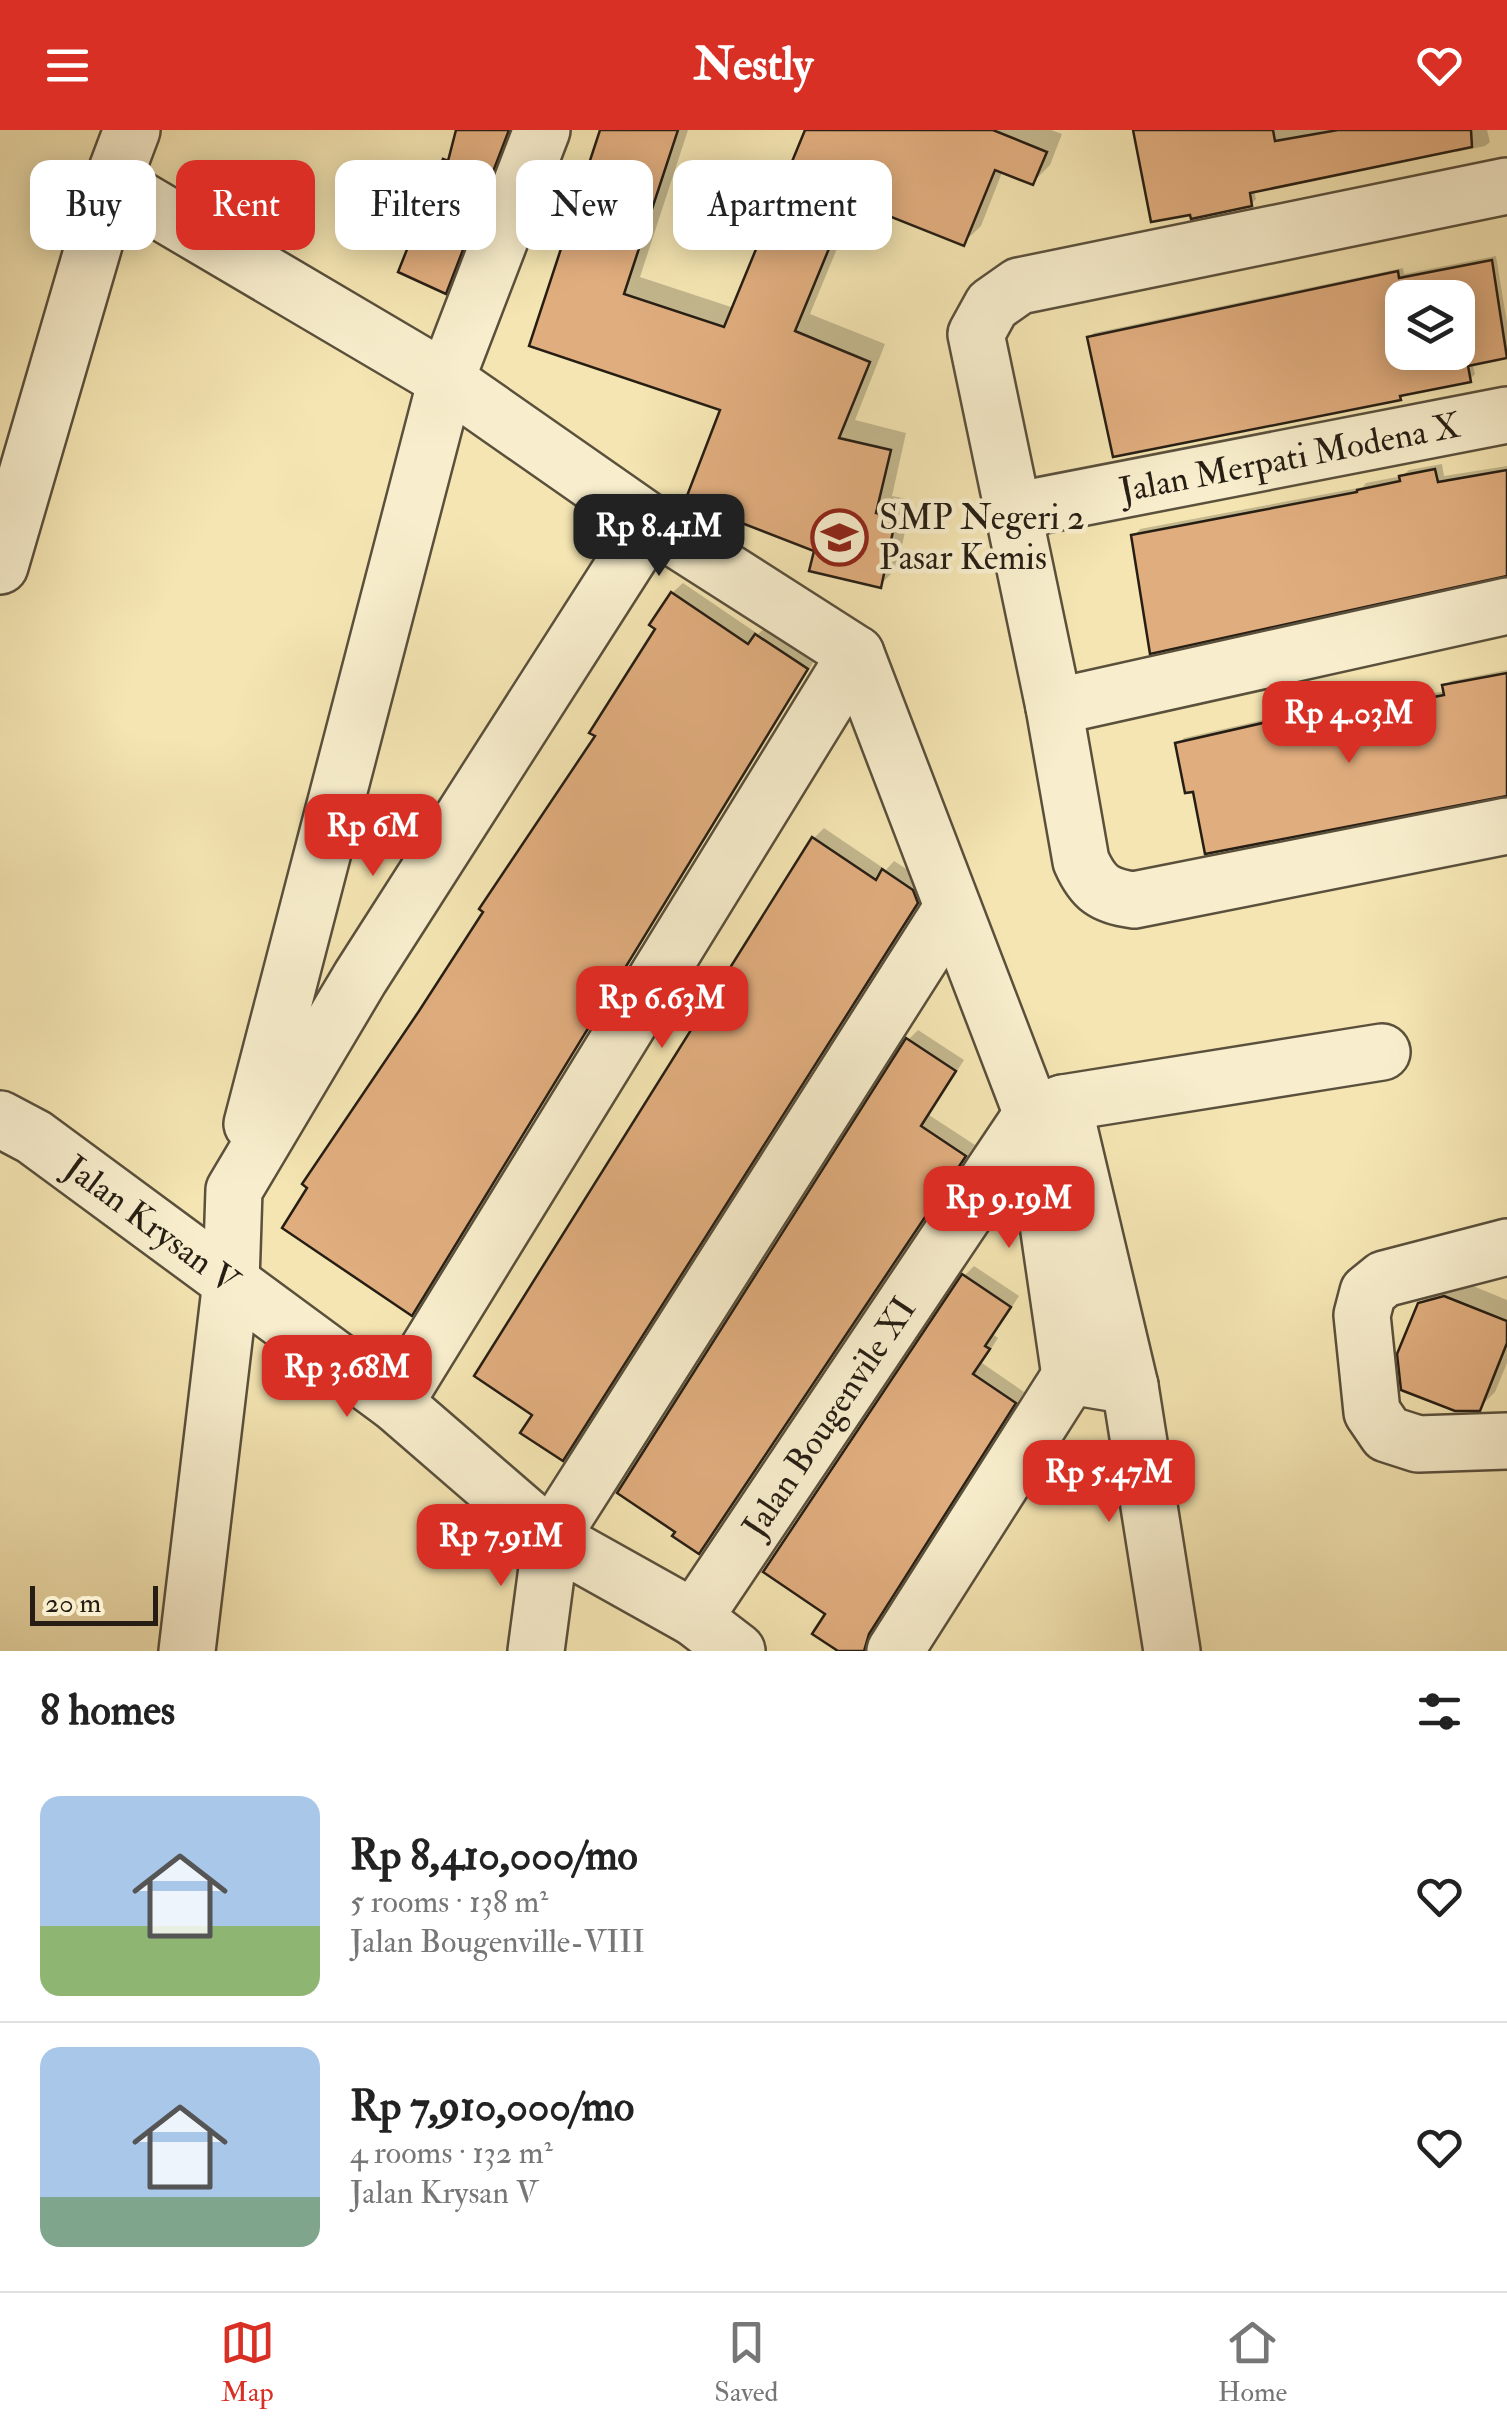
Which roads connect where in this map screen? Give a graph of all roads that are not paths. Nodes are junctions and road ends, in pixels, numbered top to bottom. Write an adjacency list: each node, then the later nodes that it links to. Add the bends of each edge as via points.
1 (132, 130): 3 (street)
2 (542, 130): 7 (street)
3 (121, 160)
4 (1507, 186): 9 (street, via 1019,286 992,305 976,334)
5 (156, 209): 7 (street)
6 (92, 250): 11 (street)
7 (446, 380): 10 (street); 20 (street)
8 (1507, 415): 9 (street, Jalan Merpati Modena X)
9 (1013, 511): 14 (street)
10 (651, 523): 13 (street); 20 (street, via 360,978)
11 (0, 566)
12 (1507, 606): 14 (street)
13 (856, 654): 16 (street); 25 (street)
14 (1054, 707): 15 (street, via 1081,861 1092,884 1117,898 1134,900)
15 (1507, 826)
16 (952, 908): 18 (street); 27 (street)
17 (1382, 1052): 18 (street)
18 (1048, 1109): 23 (street); 24 (street); 28 (street, Jalan Bougenvile XI)
19 (0, 1119): 22 (street, Jalan Krysan V)
20 (234, 1190): 22 (street)
21 (1507, 1247): 26 (street, via 1384,1279 1368,1292 1362,1314 1372,1412 1388,1434 1418,1444)
22 (231, 1281): 25 (street, Jalan Krysan V); 29 (street)
23 (1070, 1376): 24 (street); 32 (street)
24 (1130, 1386): 33 (street)
25 (395, 1403): 27 (street, Jalan Krysan V)
26 (1507, 1441)
27 (551, 1538): 28 (street, Jalan Krysan V); 30 (street)
28 (694, 1618): 31 (street, Jalan Krysan V)
29 (187, 1651)
30 (536, 1651)
31 (737, 1651)
32 (895, 1651)
33 (1172, 1651)

